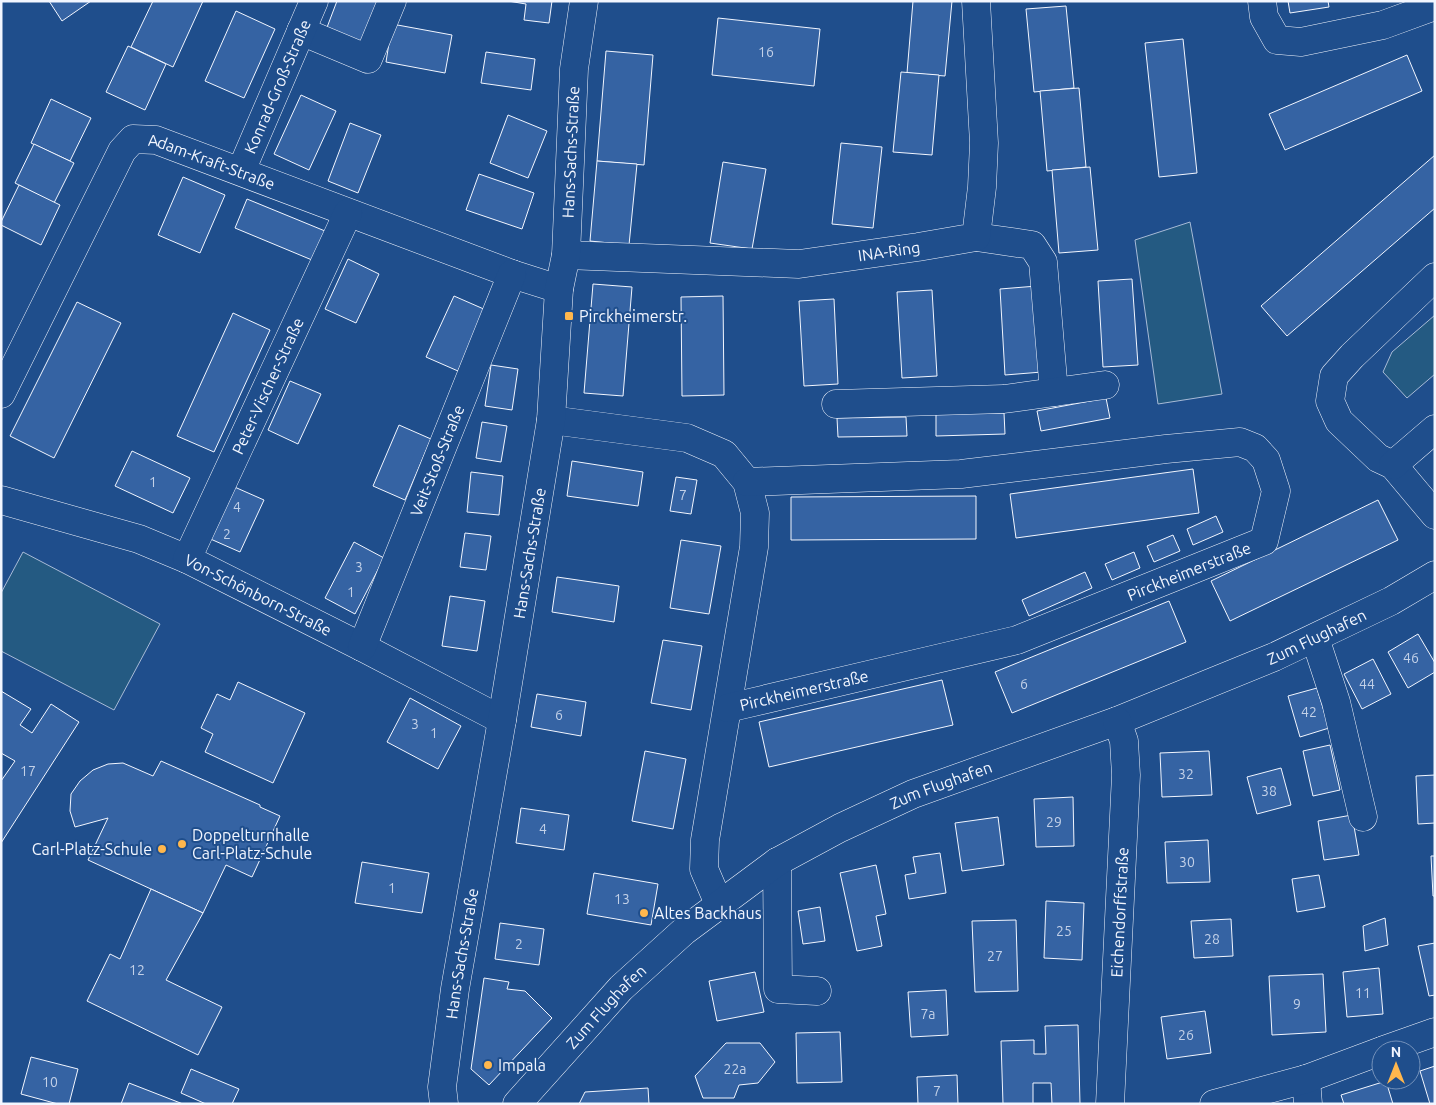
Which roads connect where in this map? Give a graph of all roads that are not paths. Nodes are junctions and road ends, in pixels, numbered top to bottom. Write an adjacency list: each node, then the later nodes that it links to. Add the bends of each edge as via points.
1 (314, 1): 7 (street, Konrad-Groß-Straße)
2 (392, 1): 7 (street, via 368,59)
3 (584, 1): 11 (street, Hans-Sachs-Straße, via 574,69)
4 (976, 1): 10 (street, via 984,143)
5 (1262, 1): 6 (street, via 1264,17 1278,40 1301,42 1383,25)
6 (1435, 6)
7 (301, 31): 8 (street, Konrad-Groß-Straße)
8 (241, 171): 9 (street, Adam-Kraft-Straße); 17 (street, Adam-Kraft-Straße, via 156,140 133,139 122,151)
9 (348, 213): 12 (street, Adam-Kraft-Straße); 25 (street, Peter-Vischer-Straße)
10 (976, 237): 11 (street, INA-Ring, via 799,264); 16 (street, INA-Ring, via 1032,245 1043,262)
11 (566, 256): 14 (street, Hans-Sachs-Straße)
12 (512, 274): 14 (street, Adam-Kraft-Straße); 28 (street, Veit-Stoß-Straße)
13 (1435, 277): 21 (street, via 1334,376 1330,401 1339,421 1378,458)
14 (559, 289): 19 (street, Hans-Sachs-Straße)
15 (1105, 385): 16 (street)
16 (1054, 392): 18 (street, via 1004,399)
17 (1, 394)
18 (836, 404)
19 (551, 420): 22 (street, Pirckheimerstraße, via 687,438 724,454); 30 (street, Hans-Sachs-Straße)
20 (1435, 430): 21 (street)
21 (1393, 465): 24 (street)
22 (747, 482): 29 (street, Pirckheimerstraße, via 755,513 754,547); 29 (street, Pirckheimerstraße, via 961,474 1240,442 1255,448 1266,460 1276,491 1264,541 1017,640)
23 (1, 500): 25 (street, Von-Schönborn-Straße, via 139,539)
24 (1435, 515)
25 (187, 559): 28 (street, Von-Schönborn-Straße)
26 (1435, 575): 27 (street, Zum Flughafen, via 1391,601)
27 (1315, 638): 31 (street, Zum Flughafen); 32 (street, via 1336,702)
28 (362, 647): 30 (street, Von-Schönborn-Straße)
29 (728, 708): 34 (street, Pirckheimerstraße, via 705,840 704,868)
30 (502, 720): 40 (street, Hans-Sachs-Straße, via 455,989 442,1088)
31 (1117, 721): 33 (street, Zum Flughafen, via 913,794); 42 (street, Eichendorffstraße, via 1124,741 1126,775)
32 (1363, 816)
33 (777, 862): 34 (street, Zum Flughafen); 35 (street, via 778,989)
34 (719, 904): 41 (street, Zum Flughafen, via 621,988)
35 (817, 991)
36 (1435, 1032): 37 (street)
37 (1411, 1040)
38 (1371, 1056): 39 (street)
39 (1307, 1091): 43 (street)
40 (444, 1104)
41 (516, 1104)
42 (1110, 1104)
43 (1214, 1104)

